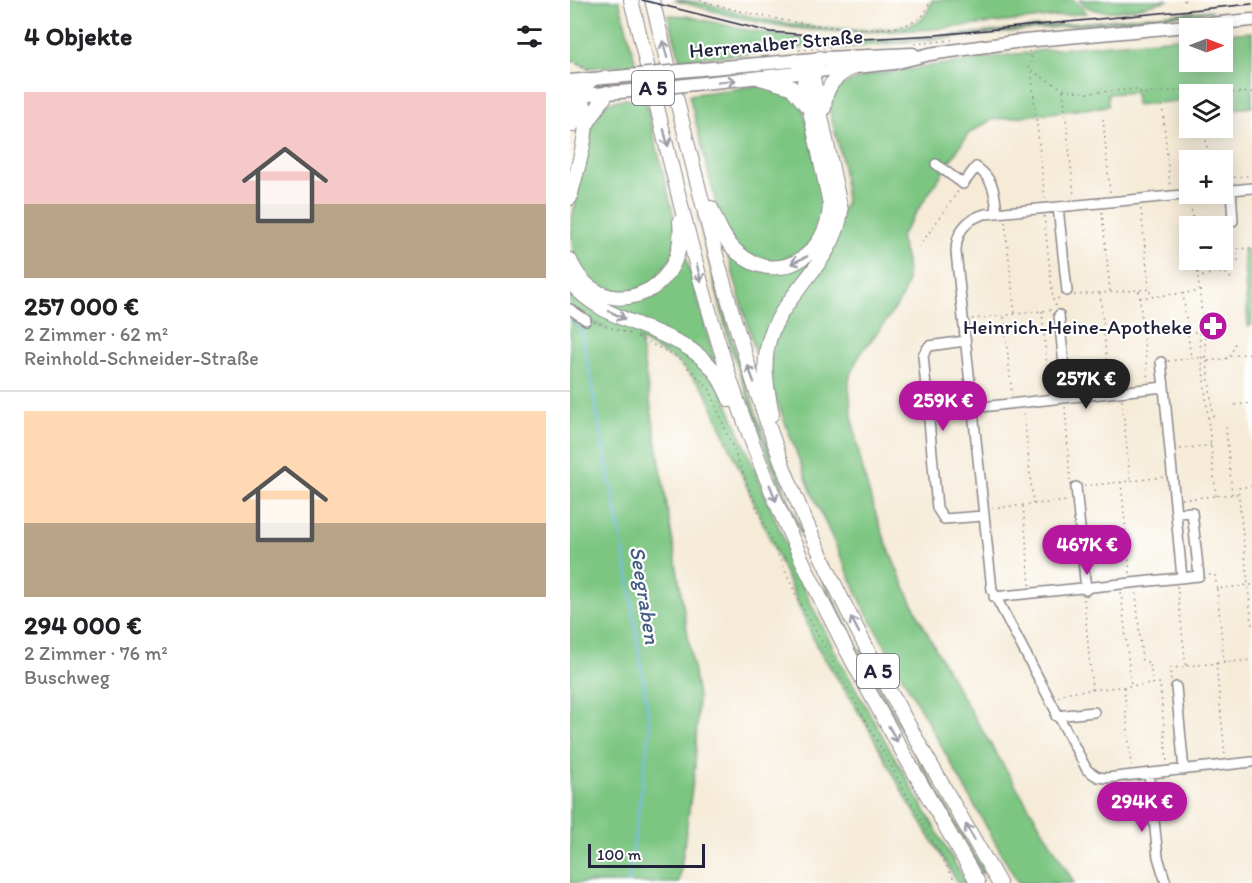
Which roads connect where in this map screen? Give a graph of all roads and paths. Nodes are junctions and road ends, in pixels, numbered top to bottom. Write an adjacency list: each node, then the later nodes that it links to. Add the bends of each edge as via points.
1 (631, 0): 30 (highway, A 5, one-way to 30)
2 (652, 0): 28 (highway, A 5, one-way to 2)
3 (700, 0): 4 (path, via 771,20 868,27 910,23 923,15)
4 (930, 0)
5 (1184, 0): 6 (path)
6 (1186, 3)
7 (1252, 20): 9 (main road, Herrenalber Straße, via 1014,42)
8 (1029, 50): 14 (path)
9 (930, 54): 10 (main road, Herrenalber Straße); 13 (main road, Herrenalber Straße)
10 (820, 58): 12 (main road, Herrenalber Straße); 15 (highway)
11 (570, 61): 16 (path)
12 (795, 61): 15 (highway); 16 (main road, Herrenalber Straße, bridge, via 627,76)
13 (852, 68): 15 (main road, Herrenalber Straße); 25 (highway, via 831,84)
14 (1031, 70): 18 (path); 41 (path)
15 (808, 71): 17 (main road, Herrenalber Straße); 23 (highway, via 804,83); 25 (highway)
16 (589, 75): 19 (highway)
17 (760, 78): 21 (main road, Herrenalber Straße, one-way to 17, bridge); 23 (highway, via 791,87)
18 (1063, 89): 22 (path, via 1089,93 1137,89 1143,94); 39 (path)
19 (575, 90): 21 (main road, Herrenalber Straße); 26 (highway)
20 (1252, 92): 22 (path, via 1213,94 1205,88)
21 (607, 93): 26 (highway)
22 (1161, 93): 33 (path)
23 (810, 112): 28 (highway, one-way to 28, via 828,186 830,217 822,240 796,262 763,265 736,252 720,230)
24 (1103, 119): 38 (path)
25 (823, 120): 96 (highway, via 840,220 824,256 781,315 770,338 765,371)
26 (574, 126): 37 (highway)
27 (936, 164): 32 (street)
28 (694, 167): 96 (highway, A 5, one-way to 28, via 744,355)
29 (1252, 175): 31 (path)
30 (675, 176): 46 (highway, via 681,234 679,254 663,281 636,295 606,294 585,282); 94 (highway, A 5, one-way to 94, via 711,318)
31 (1233, 178)
32 (963, 184): 43 (street, via 976,167 986,174 992,181); 44 (path)
33 (1170, 188)
34 (1252, 188): 35 (street)
35 (1233, 190)
36 (1179, 195): 38 (street)
37 (570, 198)
38 (1106, 202): 39 (street); 56 (path)
39 (1075, 205): 40 (street)
40 (1058, 207): 41 (street); 58 (street)
41 (1045, 208): 43 (street); 62 (path)
42 (1142, 210): 52 (path)
43 (1000, 212): 65 (path); 68 (street, via 977,216 956,241)
44 (919, 247)
45 (1252, 248): 47 (path, via 1237,249)
46 (570, 260)
47 (1238, 261)
48 (1198, 270): 49 (path)
49 (1198, 278): 50 (path, via 1215,272 1228,274); 54 (path)
50 (1231, 279)
51 (570, 282): 94 (highway, one-way to 94, via 592,302 681,344 704,361 719,379)
52 (1150, 289): 53 (path); 60 (path)
53 (1139, 290): 56 (path); 61 (path)
54 (1201, 291): 57 (path); 70 (path)
55 (1100, 292): 56 (path); 59 (path); 86 (path)
56 (1110, 292)
57 (1184, 293): 60 (path); 71 (path)
58 (1067, 294): 62 (path)
59 (1079, 295)
60 (1150, 297): 61 (path)
61 (1140, 298): 83 (path)
62 (1053, 299): 64 (path, via 1058,310)
63 (570, 309): 69 (street)
64 (1042, 311): 65 (path); 84 (path, via 1049,391)
65 (1015, 315): 67 (path)
66 (1059, 315): 87 (street)
67 (1004, 316): 68 (path); 88 (path)
68 (963, 319): 74 (street)
69 (586, 320): 140 (path, via 666,349 691,368 710,390 798,599)
70 (1204, 331): 72 (path); 77 (path)
71 (1188, 332): 72 (path); 79 (path)
72 (1198, 332): 78 (path)
73 (1236, 340): 76 (path)
74 (965, 341): 91 (street); 110 (street, via 929,346 922,355 938,513 944,519)
75 (1252, 353): 76 (path)
76 (1230, 356): 80 (path)
77 (1207, 357): 78 (path); 80 (path)
78 (1201, 358): 79 (path); 92 (path)
79 (1191, 359): 81 (path)
80 (1207, 361): 92 (path, via 1213,417)
81 (1161, 362): 82 (street)
82 (1164, 387): 83 (street); 97 (street)
83 (1149, 390): 85 (street)
84 (1053, 391)
85 (1121, 393): 86 (street); 99 (path)
86 (1110, 394): 87 (street)
87 (1067, 398): 88 (street); 102 (path, via 1064,412 1071,487)
88 (1018, 403): 91 (street); 108 (path)
89 (1252, 403): 90 (path)
90 (1235, 405)
91 (972, 408): 110 (street)
92 (1208, 418): 95 (path)
93 (1226, 426): 103 (path)
94 (751, 439): 141 (highway, A 5, one-way to 141, via 824,607)
95 (1211, 445): 97 (path); 105 (path)
96 (777, 449): 142 (highway, A 5, one-way to 96, via 874,663 808,527)
97 (1170, 450): 98 (street)
98 (1173, 476): 99 (path); 107 (street)
99 (1130, 481): 100 (path)
100 (1121, 482): 102 (path); 114 (path)
101 (1252, 486): 104 (path, via 1238,488)
102 (1076, 487): 106 (street)
103 (1232, 494): 104 (path); 105 (path)
104 (1238, 494): 115 (path)
105 (1216, 496): 107 (path)
106 (1077, 500): 108 (path); 118 (street)
107 (1175, 500): 111 (street)
108 (1033, 504): 109 (path)
109 (1023, 505): 110 (path); 119 (path)
110 (982, 513): 120 (street)
111 (1177, 513): 112 (street, via 1192,512); 113 (street)
112 (1199, 576): 113 (street); 117 (path, via 1215,574)
113 (1182, 578): 114 (street); 125 (path, via 1177,583)
114 (1129, 584): 118 (street); 126 (path, via 1142,660 1150,663); 127 (path)
115 (1248, 585): 116 (path); 117 (path); 121 (path)
116 (1252, 585)
117 (1217, 588): 123 (path)
118 (1086, 590): 119 (street); 130 (path)
119 (1031, 595): 120 (street)
120 (994, 597): 133 (street)
121 (1252, 626)
122 (1252, 660): 123 (path)
123 (1224, 662): 124 (path)
124 (1216, 663): 125 (path); 136 (path)
125 (1186, 667): 129 (path, via 1170,668 1172,687)
126 (1152, 683): 127 (path); 135 (path, via 1160,682)
127 (1131, 686): 128 (path)
128 (1124, 687): 130 (path); 139 (path)
129 (1176, 687): 137 (street)
130 (1092, 690): 131 (path)
131 (1068, 692)
132 (1094, 712): 133 (street)
133 (1056, 716): 139 (street, via 1087,770 1098,777)
134 (1252, 762): 136 (street)
135 (1167, 763)
136 (1226, 765): 137 (street)
137 (1184, 770): 138 (street)
138 (1149, 774): 139 (street); 143 (street, via 1158,857)
139 (1131, 775)
140 (956, 883)
141 (978, 883)
142 (999, 883)
143 (1166, 883)

